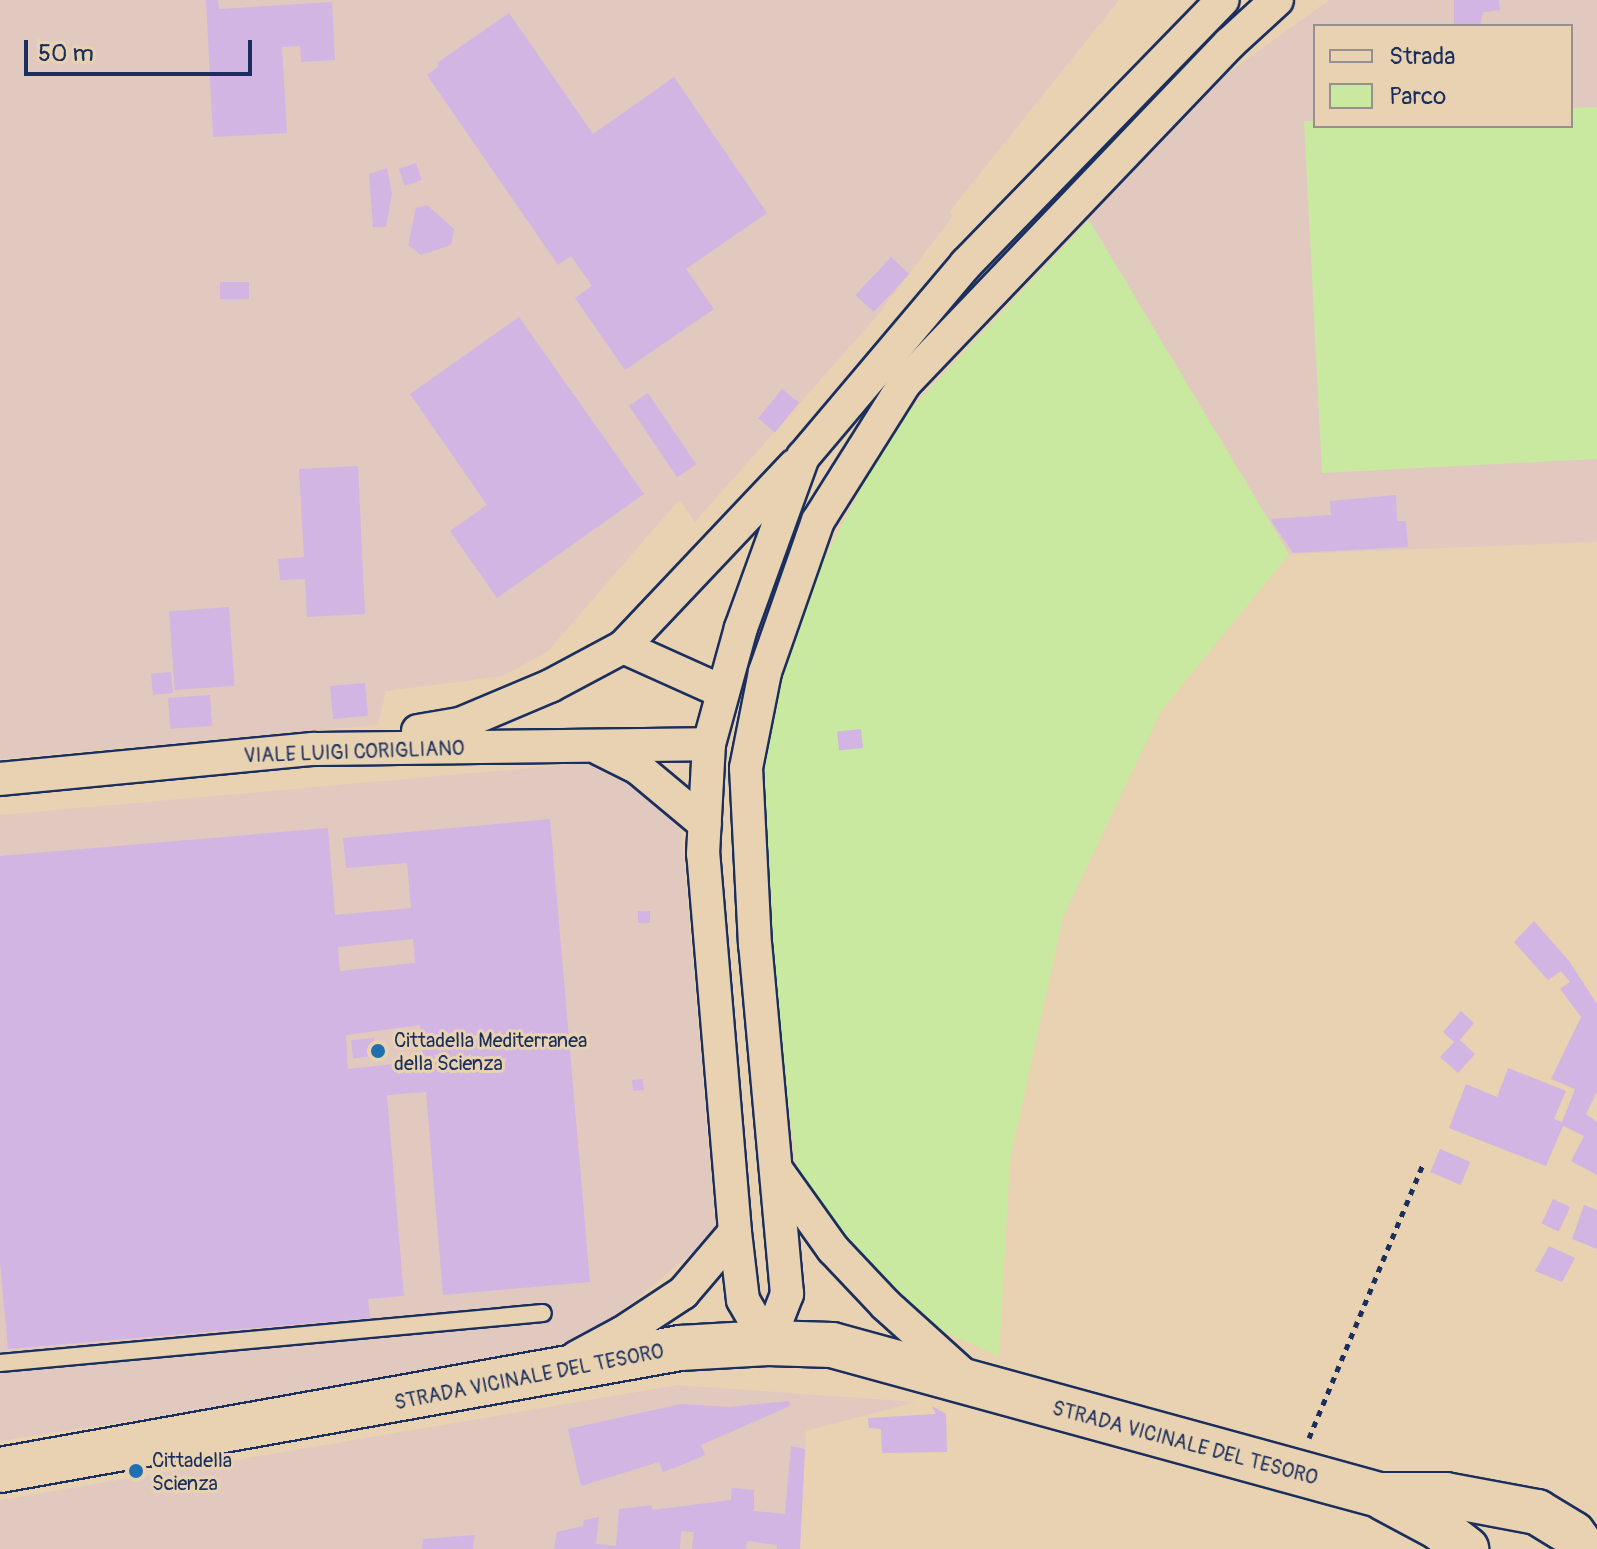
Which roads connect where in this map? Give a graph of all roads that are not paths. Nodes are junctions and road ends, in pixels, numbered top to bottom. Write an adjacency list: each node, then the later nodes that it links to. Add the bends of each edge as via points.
1 (1223, 0): 3 (street, via 966,264)
2 (1277, 0): 11 (street, via 905,383 818,521 765,672 746,768 755,945)
3 (803, 457): 4 (street); 5 (street)
4 (623, 647): 5 (street); 8 (street, via 550,686 460,724)
5 (721, 691): 6 (street)
6 (709, 744): 7 (street, VIALE LUIGI CORIGLIANO); 10 (street)
7 (589, 745): 8 (street, VIALE LUIGI CORIGLIANO); 10 (street, via 638,768)
8 (313, 749): 9 (street, VIALE LUIGI CORIGLIANO)
9 (0, 779)
10 (705, 824): 12 (street, via 703,854)
11 (778, 1172): 14 (street, via 787,1294); 17 (street, via 833,1249)
12 (735, 1232): 14 (street, via 743,1300); 16 (street, via 683,1293)
13 (543, 1313): 15 (lane)
14 (768, 1343): 16 (main road, STRADA VICINALE DEL TESORO, via 680,1348); 17 (main road, STRADA VICINALE DEL TESORO, via 832,1345)
15 (0, 1363)
16 (554, 1368): 18 (main road, STRADA VICINALE DEL TESORO, via 423,1397)
17 (975, 1385): 19 (main road, STRADA VICINALE DEL TESORO)
18 (0, 1470)
19 (1379, 1495): 20 (main road, via 1446,1495 1537,1512 1573,1534); 21 (main road)
20 (1593, 1530)
21 (1463, 1547)

